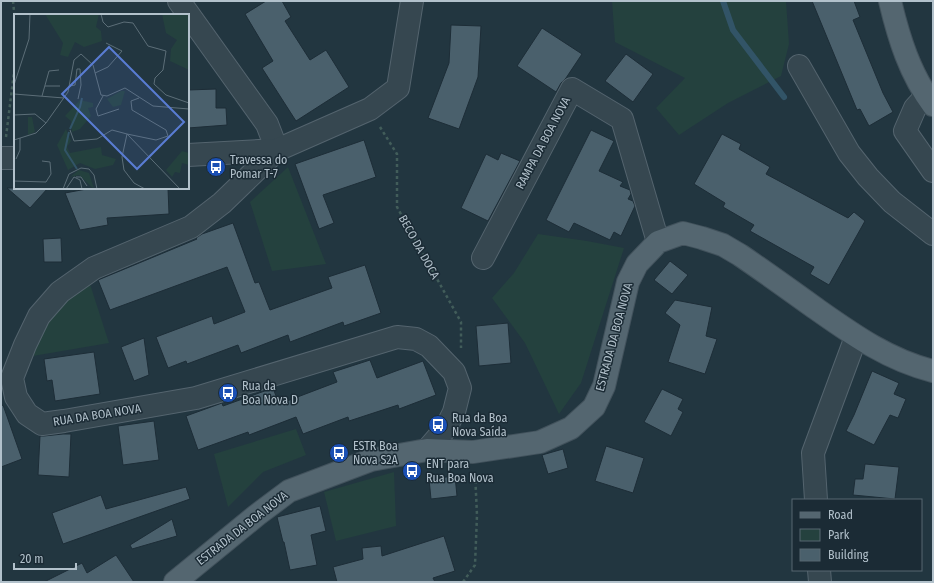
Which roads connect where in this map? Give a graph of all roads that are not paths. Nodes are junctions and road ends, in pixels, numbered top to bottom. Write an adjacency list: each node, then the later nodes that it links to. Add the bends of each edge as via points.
1 (179, 1): 4 (street)
2 (412, 1): 8 (street, via 398,88 370,109)
3 (890, 1): 7 (main road, via 904,52)
4 (188, 14)
5 (189, 15): 8 (street, via 267,124)
6 (799, 66): 11 (street, via 849,153 863,171 892,202)
7 (930, 101): 10 (street, via 915,108 905,130)
8 (277, 150): 9 (street); 16 (street, RUA DA BOA NOVA, via 222,204 191,227 94,268 60,292 39,316 25,345 12,378 16,397 27,414 42,424 64,421 196,398 396,337 409,338 429,346 454,372 460,388 454,412 446,428)
9 (189, 155)
10 (933, 170)
11 (933, 234)
12 (658, 242): 13 (street, RAMPA DA BOA NOVA, via 622,119 572,89); 14 (main road, ESTRADA DA BOA NOVA, via 683,233 723,245); 16 (main road, ESTRADA DA BOA NOVA, via 637,264 628,282 604,386 594,407 571,428 540,442 473,452)
13 (483, 258)
14 (856, 337): 15 (main road, ESTRADA DA BOA NOVA, via 885,354); 17 (street, via 813,453)
15 (933, 371)
16 (427, 450): 19 (main road, ESTRADA DA BOA NOVA, via 371,460 289,491)
17 (816, 499)
18 (819, 571): 20 (street)
19 (175, 582)
20 (820, 582)

